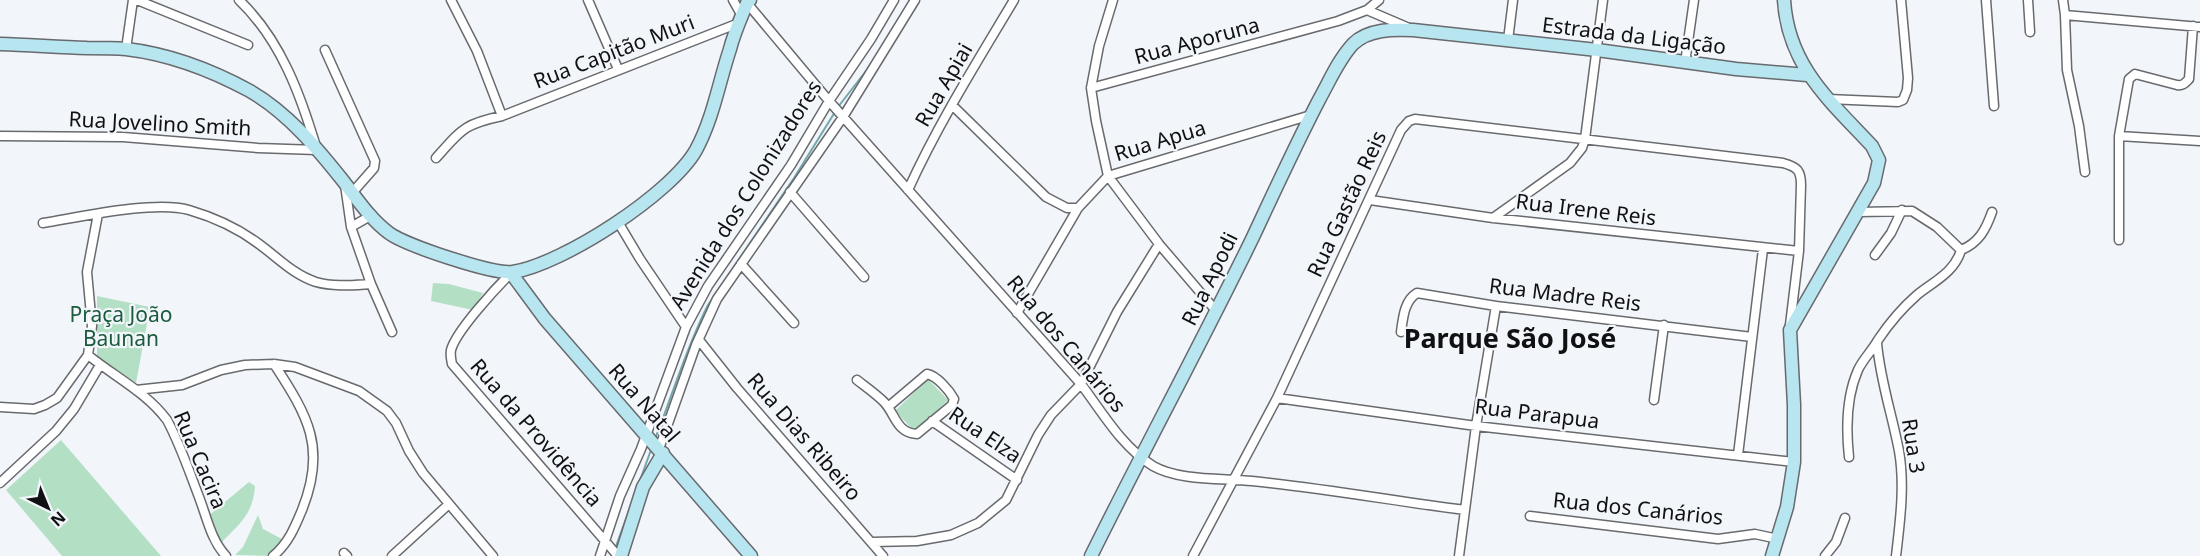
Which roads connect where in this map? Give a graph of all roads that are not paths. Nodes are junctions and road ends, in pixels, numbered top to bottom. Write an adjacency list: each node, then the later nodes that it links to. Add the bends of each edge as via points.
1 (135, 0): 29 (street); 30 (street)
2 (239, 0): 48 (street, via 259,21 291,76)
3 (451, 0): 43 (street, via 477,51)
4 (588, 0): 34 (street)
5 (733, 0): 22 (street)
6 (894, 0): 38 (street, Avenida dos Colonizadores)
7 (915, 0): 41 (street, Avenida dos Colonizadores)
8 (1014, 0): 39 (street, Rua Apiai)
9 (1113, 0): 36 (street, Rua Aporuna)
10 (1379, 0): 20 (street, Rua Aporuna)
11 (1513, 0): 27 (street)
12 (1604, 0): 32 (street)
13 (1694, 0): 33 (street)
14 (1784, 0): 35 (street, via 1791,34)
15 (1901, 0): 37 (street, via 1908,78 1903,100)
16 (1986, 0): 40 (street)
17 (2028, 0): 26 (street)
18 (2063, 0): 21 (street)
19 (748, 2): 22 (street); 38 (street, Rua dos Canários)
20 (1367, 10): 24 (street); 36 (street, Rua Aporuna)
21 (2065, 15): 23 (street); 50 (street, via 2067,70)
22 (740, 19): 34 (street, Rua Capitão Muri); 63 (street, via 697,148 677,173)
23 (2197, 26): 45 (street, via 2189,79 2182,86 2131,76)
24 (1413, 30): 25 (street, Estrada da Ligação); 27 (street, Estrada da Ligação)
25 (1377, 32): 42 (street, Rua Apodi, via 1361,38 1348,50)
26 (2030, 32)
27 (1508, 40): 32 (street, Estrada da Ligação)
28 (0, 44): 30 (street)
29 (248, 45)
30 (126, 49): 48 (street, via 179,61 232,82 276,108)
31 (325, 50): 52 (street, via 375,161 374,168)
32 (1597, 50): 33 (street, Estrada da Ligação); 46 (street)
33 (1685, 63): 35 (street, Estrada da Ligação)
34 (618, 69): 43 (street, Rua Capitão Muri)
35 (1807, 75): 37 (street)
36 (1091, 88): 51 (street, Rua Aporuna)
37 (1827, 99): 58 (street, via 1872,146 1879,160 1874,183)
38 (830, 102): 41 (street, Rua dos Canários); 81 (street, Avenida dos Colonizadores, via 708,286)
39 (952, 105): 53 (street, Rua Apiai); 56 (street, via 1046,197 1056,204)
40 (1994, 106)
41 (841, 115): 53 (street, Rua dos Canários); 54 (street, Avenida dos Colonizadores)
42 (1311, 115): 51 (street, Rua Apua); 77 (street, Rua Apodi)
43 (502, 116): 49 (street, Rua Capitão Muri, via 466,126)
44 (0, 136): 48 (street, Rua Jovelino Smith, via 123,137)
45 (2119, 136): 47 (street); 66 (street)
46 (1585, 139): 55 (street, Rua Gastão Reis, via 1415,119 1401,130); 62 (street, via 1570,163); 70 (street, Rua Gastão Reis, via 1795,166 1801,174)
47 (2200, 141)
48 (317, 150): 52 (street)
49 (436, 158)
50 (2085, 172)
51 (1108, 176): 56 (street, Rua Apua); 67 (street)
52 (349, 188): 61 (street); 65 (street)
53 (908, 190): 78 (street, Rua dos Canários)
54 (790, 192): 72 (street, Avenida dos Colonizadores); 74 (street)
55 (1370, 200): 62 (street, Rua Irene Reis); 94 (street, Rua Gastão Reis)
56 (1078, 208): 78 (street, Rua Apua)
57 (1902, 210): 58 (street); 68 (street, via 1924,218); 71 (street)
58 (1859, 212): 82 (street)
59 (1992, 212): 68 (street, via 1976,242)
60 (98, 214): 64 (street); 75 (street, via 171,207 192,211 236,229 315,282); 88 (street, via 87,272 92,326)
61 (372, 216): 65 (street); 73 (street, via 388,233 439,255)
62 (1493, 218): 69 (street, Rua Irene Reis)
63 (618, 222): 73 (street, via 572,249); 81 (street)
64 (43, 223)
65 (351, 227): 75 (street)
66 (2119, 240)
67 (1159, 244): 77 (street); 92 (street, via 1117,312)
68 (1958, 246): 87 (street, via 1954,265 1893,318)
69 (1763, 249): 70 (street, Rua Irene Reis); 85 (street)
70 (1799, 251): 82 (street)
71 (1875, 255)
72 (741, 264): 79 (street); 86 (street, Avenida dos Colonizadores, via 717,299)
73 (511, 273): 100 (street, Rua Natal, via 545,319); 113 (street, Rua da Providência, via 457,338 452,347 452,364)
74 (864, 277)
75 (371, 284): 83 (street)
76 (1496, 306): 80 (street, Rua Madre Reis); 84 (street, Rua Madre Reis, via 1418,293 1407,303); 99 (street)
77 (1217, 312): 102 (street, Rua Apodi)
78 (1017, 313): 92 (street, Rua dos Canários)
79 (794, 323)
80 (1664, 325): 85 (street, Rua Madre Reis); 95 (street)
81 (686, 327): 100 (street, Avenida dos Colonizadores)
82 (1790, 330): 104 (street)
83 (392, 332)
84 (1401, 332)
85 (1752, 337): 101 (street)
86 (699, 340): 100 (street, Avenida dos Colonizadores); 114 (street, Rua Dias Ribeiro)
87 (1877, 342): 103 (street, via 1854,381 1848,417); 128 (street, Rua 3, via 1879,369 1901,465)
88 (88, 355): 90 (street, Rua Cacira); 96 (street, via 57,398 34,409)
89 (274, 364): 93 (street, via 245,365 182,385); 108 (street, via 331,379 376,401 396,423 423,473); 117 (street, via 302,413 315,461 298,521)
90 (100, 365): 93 (street, Rua Cacira); 107 (street, via 74,410)
91 (857, 380): 97 (street, Rua Elza)
92 (1081, 384): 102 (street, Rua dos Canários); 105 (street, via 1051,415)
93 (136, 390): 116 (street, Rua Cacira, via 167,420 208,524)
94 (1277, 398): 99 (street, Rua Parapua); 106 (street, Rua Gastão Reis)
95 (1654, 400)
96 (0, 407)
97 (888, 407): 98 (street, Rua Elza, via 896,423 911,433 917,434); 98 (street, Rua Elza, via 922,378 932,375 954,399)
98 (932, 421): 105 (street, Rua Elza)
99 (1476, 426): 101 (street, Rua Parapua); 109 (street)
100 (655, 445): 113 (street, Avenida dos Colonizadores, via 620,496); 115 (street, Avenida dos Colonizadores); 121 (street, Rua Natal)
101 (1738, 455): 104 (street, Rua Parapua)
102 (1140, 457): 106 (street, Rua dos Canários, via 1169,472); 123 (street, Rua Apodi)
103 (1849, 457)
104 (1794, 462): 112 (street)
105 (1017, 480): 114 (street, via 999,507 965,529 916,541)
106 (1232, 480): 109 (street, Rua dos Canários); 124 (street, Rua Gastão Reis)
107 (0, 483)
108 (449, 504): 118 (street); 119 (street)
109 (1465, 510): 125 (street)
110 (1530, 516): 112 (street, Rua dos Canários, via 1718,539 1755,534)
111 (1845, 518): 127 (street, via 1836,542)
112 (1778, 538): 126 (street)
113 (607, 542): 115 (street, Rua da Providência); 120 (street, Avenida dos Colonizadores)
114 (873, 542): 122 (street, Rua Dias Ribeiro)
115 (618, 555)
116 (226, 556)
117 (273, 556)
118 (392, 556)
119 (493, 556)
120 (600, 556)
121 (751, 556)
122 (883, 556)
123 (1091, 556)
124 (1193, 556)
125 (1459, 556)
126 (1772, 556)
127 (1824, 556)
128 (1896, 556)

